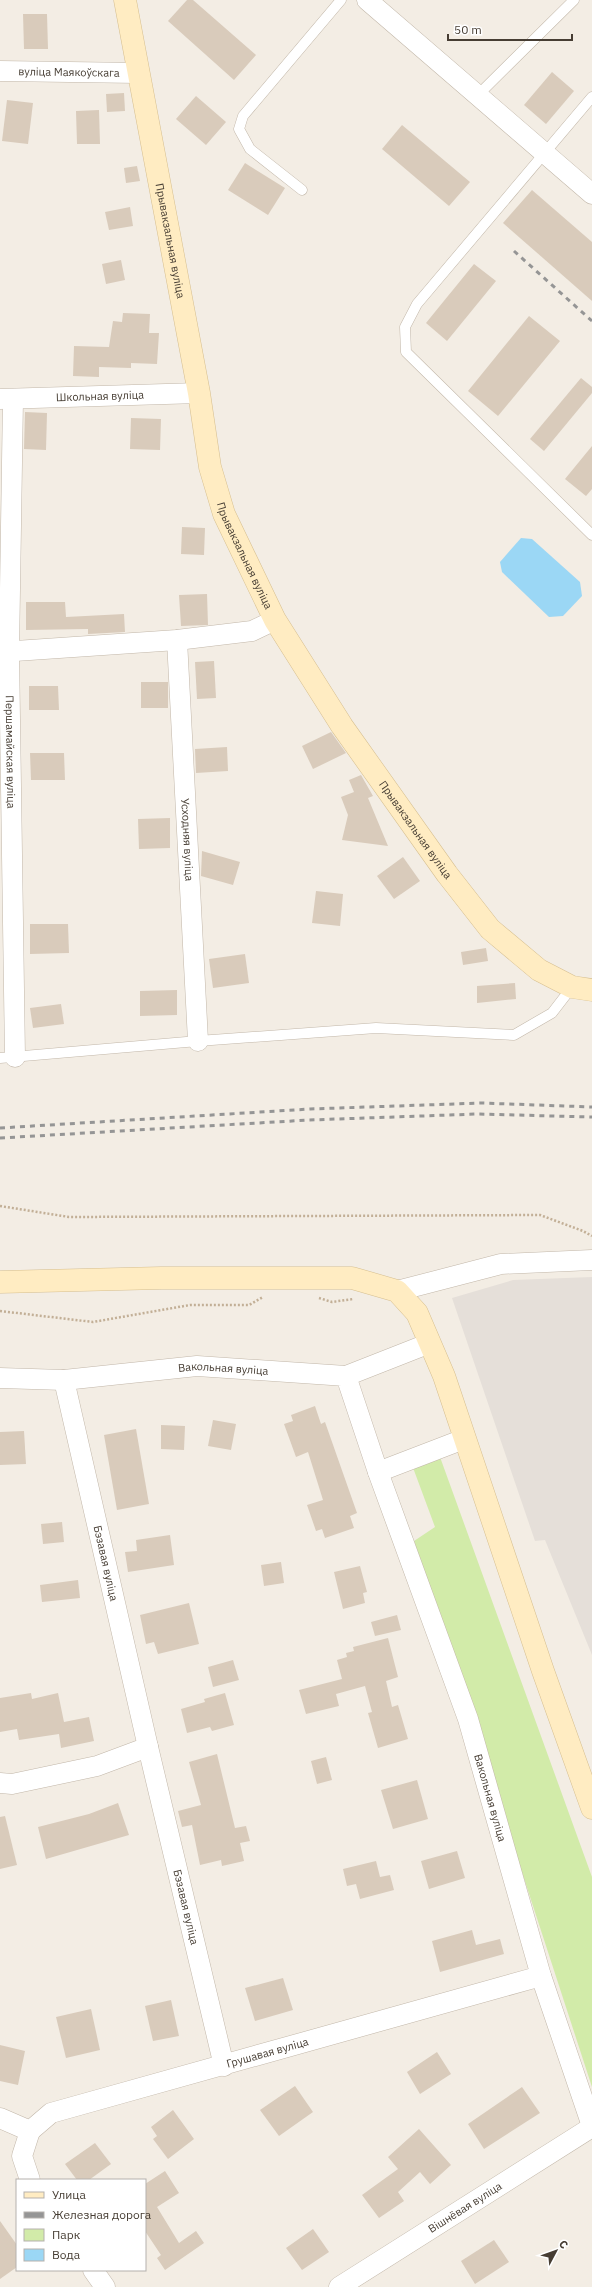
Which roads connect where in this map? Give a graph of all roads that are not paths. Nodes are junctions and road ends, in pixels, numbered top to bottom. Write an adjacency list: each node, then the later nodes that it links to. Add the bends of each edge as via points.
1 (125, 0): 6 (street, Прывакзальная вуліца)
2 (341, 0): 10 (lane, via 243,116 239,129 250,149)
3 (367, 0): 7 (street)
4 (574, 0): 7 (lane)
5 (0, 70): 6 (street, вуліца Маякоўскага)
6 (138, 73): 12 (street, Прывакзальная вуліца)
7 (478, 95): 9 (street)
8 (592, 97): 9 (lane)
9 (545, 153): 11 (street); 14 (lane, via 417,304 405,327 406,352)
10 (302, 190)
11 (592, 194)
12 (199, 393): 13 (street, Школьная вуліца); 15 (street, Прывакзальная вуліца, via 210,467 224,514)
13 (7, 399): 17 (street, Першамайская вуліца)
14 (592, 535)
15 (275, 620): 16 (street, via 252,631); 18 (street, Прывакзальная вуліца, via 342,726 447,874 490,929 539,970)
16 (177, 640): 17 (street); 19 (street, Усходняя вуліца)
17 (5, 652): 20 (street, Першамайская вуліца)
18 (582, 988): 19 (lane, via 552,1013 514,1035 376,1028)
19 (198, 1041): 20 (lane)
20 (7, 1057)
21 (592, 1260): 23 (street, via 501,1264)
22 (0, 1282): 23 (street, via 161,1278 352,1278)
23 (397, 1291): 24 (street, via 417,1313)
24 (430, 1343): 25 (street); 28 (street, via 444,1376)
25 (346, 1376): 27 (street, Вакольная вуліца, via 197,1366); 29 (street, Вакольная вуліца)
26 (0, 1378): 27 (street, Вакольная вуліца)
27 (64, 1380): 30 (street, Бэзавая вуліца)
28 (464, 1439): 29 (street); 32 (street)
29 (378, 1472): 33 (street, Вакольная вуліца, via 468,1719)
30 (148, 1747): 31 (street, via 97,1766 12,1784); 34 (street, Бэзавая вуліца)
31 (0, 1783)
32 (592, 1808)
33 (541, 1976): 34 (street, Грушавая вуліца); 36 (street, Вакольная вуліца)
34 (224, 2066): 37 (street, Грушавая вуліца, via 51,2113)
35 (0, 2118): 37 (street)
36 (592, 2127): 41 (street, Вішнёвая вуліца)
37 (30, 2131): 38 (street, via 22,2156)
38 (30, 2179)
39 (94, 2271): 40 (street)
40 (105, 2287)
41 (339, 2287)

